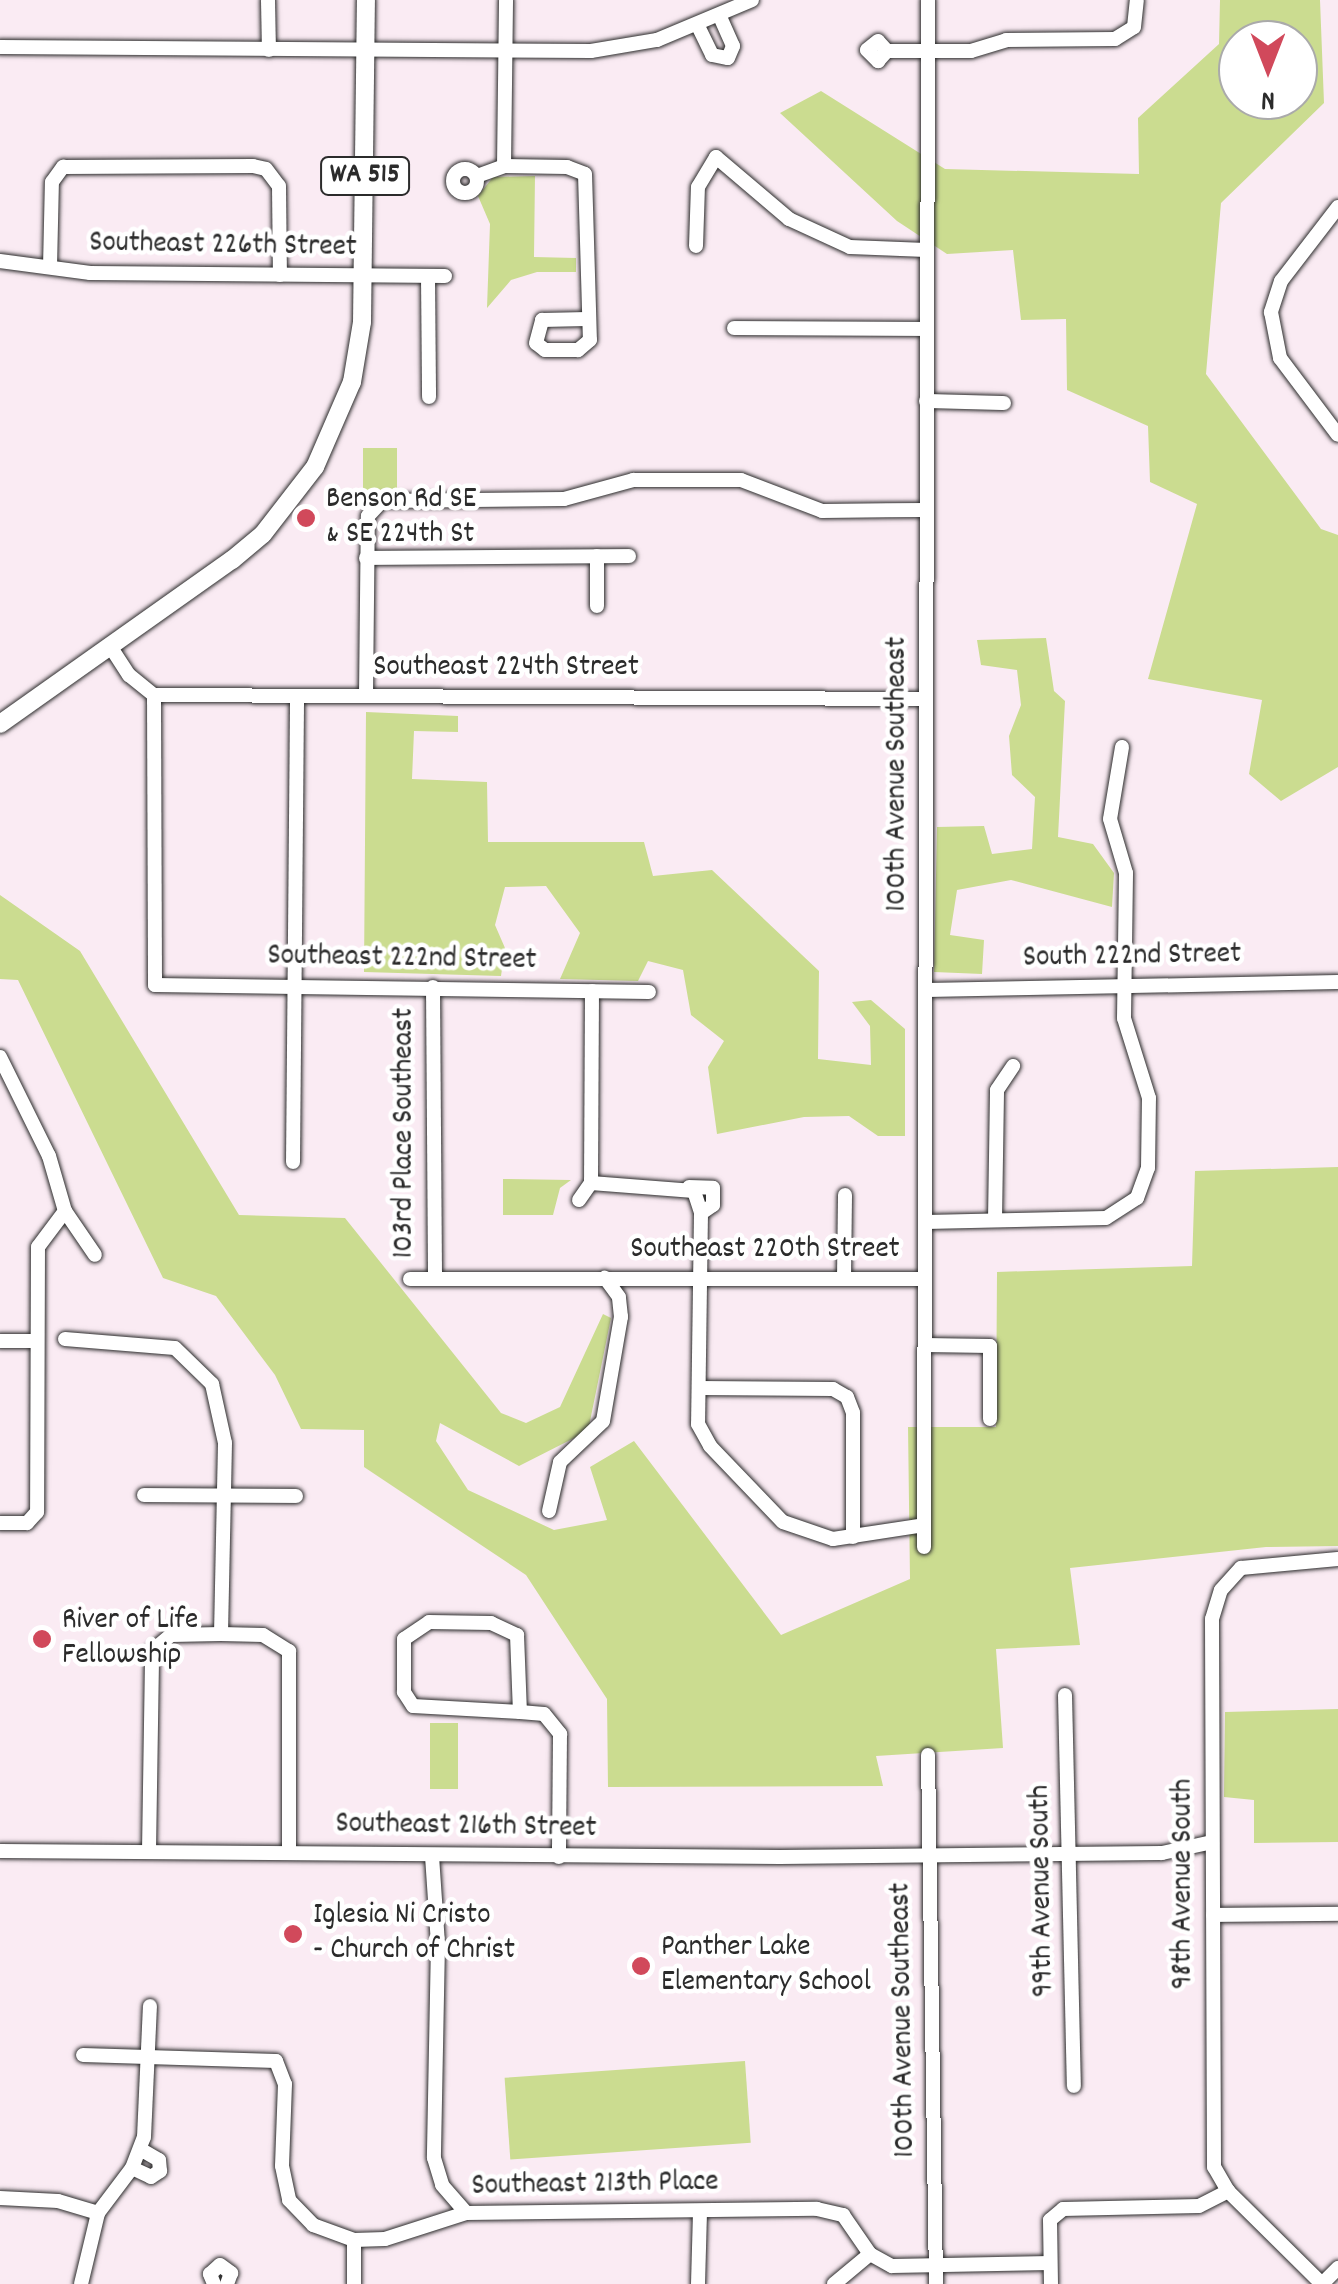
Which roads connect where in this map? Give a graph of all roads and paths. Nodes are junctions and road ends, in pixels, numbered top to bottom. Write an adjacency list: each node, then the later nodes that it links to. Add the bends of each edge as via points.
1 (268, 0): 10 (street)
2 (366, 0): 11 (main road, WA 515)
3 (506, 0): 12 (street)
4 (928, 0): 14 (street, 100th Avenue Southeast)
5 (1137, 0): 14 (street, via 1130,32)
6 (747, 1): 7 (street)
7 (720, 16): 8 (street); 8 (street, via 733,46 728,58 712,55)
8 (698, 26): 12 (street, via 622,49)
9 (0, 47): 10 (street)
10 (269, 50): 11 (street)
11 (366, 50): 12 (street); 25 (main road, WA 515)
12 (505, 51): 15 (street)
13 (887, 51): 14 (street)
14 (928, 52): 19 (street, 100th Avenue Southeast)
15 (504, 166): 16 (street); 26 (street, via 567,167 584,174)
16 (477, 176)
17 (1338, 207): 32 (street, via 1281,281 1272,312 1280,358)
18 (696, 246): 19 (street, via 698,186 716,157 789,219 850,247)
19 (926, 250): 28 (street, 100th Avenue Southeast)
20 (0, 260): 21 (street, Southeast 226th Street)
21 (50, 267): 22 (street, Southeast 226th Street); 22 (street, via 52,182 72,164 252,166 274,178 281,197)
22 (280, 274): 25 (street, Southeast 226th Street)
23 (428, 276): 24 (street, Southeast 226th Street); 25 (street, Southeast 226th Street); 29 (street)
24 (445, 276)
25 (364, 278): 38 (main road, WA 515, via 358,351 326,447 289,504 232,560)
26 (587, 318)
27 (734, 328): 28 (street)
28 (926, 329): 30 (street, 100th Avenue Southeast)
29 (429, 396)
30 (926, 401): 31 (street); 33 (street, 100th Avenue Southeast)
31 (1004, 403)
32 (1338, 435)
33 (926, 510): 36 (street, via 822,511 741,480 618,481 564,500 376,504 368,516); 42 (street, 100th Avenue Southeast)
34 (597, 556): 35 (street); 36 (street); 37 (street)
35 (629, 556)
36 (366, 558): 41 (street)
37 (597, 606)
38 (110, 646): 39 (street, via 129,676); 43 (main road)
39 (154, 695): 40 (street, Southeast 224th Street); 47 (street, Southeast 222nd Street, via 154,984)
40 (296, 696): 41 (street, Southeast 224th Street); 47 (street)
41 (366, 696): 42 (street, Southeast 224th Street)
42 (925, 700): 49 (street, 100th Avenue Southeast)
43 (0, 724)
44 (1122, 748): 46 (street, via 1110,819 1126,873)
45 (1338, 982): 46 (street, South 222nd Street)
46 (1123, 985): 49 (street, South 222nd Street); 59 (street, via 1126,1024 1147,1078 1148,1168 1137,1198 1106,1218)
47 (294, 986): 48 (street, Southeast 222nd Street); 54 (street)
48 (434, 988): 50 (street, Southeast 222nd Street); 62 (street, 103rd Place Southeast)
49 (928, 990): 60 (street, 100th Avenue Southeast)
50 (592, 991): 51 (street, Southeast 222nd Street); 55 (street)
51 (648, 992)
52 (0, 1057): 58 (street, via 50,1156)
53 (1013, 1066): 59 (street, via 997,1090)
54 (294, 1162)
55 (591, 1184): 57 (street); 64 (street, via 693,1191 701,1213)
56 (845, 1195): 65 (street)
57 (579, 1200)
58 (66, 1211): 61 (street); 69 (street, via 61,1225 40,1237)
59 (994, 1220): 60 (street)
60 (926, 1222): 66 (street, 100th Avenue Southeast)
61 (95, 1255)
62 (434, 1278): 63 (street, Southeast 220th Street); 67 (street, Southeast 220th Street)
63 (605, 1278): 64 (street, Southeast 220th Street); 77 (street, Southeast 220th Street, via 622,1317 603,1421 560,1462)
64 (699, 1278): 65 (street, Southeast 220th Street); 72 (street)
65 (844, 1278): 66 (street, Southeast 220th Street)
66 (925, 1278): 71 (street, 100th Avenue Southeast)
67 (410, 1279)
68 (65, 1339): 76 (street, via 175,1348 212,1384 224,1425)
69 (37, 1340): 70 (street); 78 (street, via 39,1502 34,1519)
70 (0, 1341)
71 (924, 1345): 73 (street, via 990,1346); 79 (street, 100th Avenue Southeast)
72 (699, 1388): 80 (street, via 703,1437 790,1527 820,1538); 80 (street, via 842,1392 853,1414)
73 (990, 1419)
74 (144, 1495): 76 (street)
75 (296, 1496): 76 (street)
76 (224, 1497): 83 (street)
77 (550, 1511)
78 (0, 1523)
79 (924, 1525): 80 (street); 81 (street, 100th Avenue Southeast)
80 (852, 1537)
81 (924, 1547)
82 (1338, 1559): 87 (street, 98th Avenue South, via 1255,1563 1230,1577 1212,1619)
83 (221, 1634): 90 (street, via 171,1635 156,1642 150,1662); 92 (street, via 281,1642 291,1661)
84 (1065, 1696): 93 (street, 99th Avenue South)
85 (520, 1712): 85 (street, via 513,1631 491,1623 429,1622 414,1628 403,1648 404,1692 413,1706); 96 (street, via 544,1714 558,1725)
86 (928, 1755): 95 (street, 100th Avenue Southeast)
87 (1212, 1825): 88 (street, 98th Avenue South); 91 (street, via 1177,1845)
88 (1212, 1842): 91 (street); 98 (street, 98th Avenue South)
89 (0, 1851): 90 (street, Southeast 216th Street)
90 (149, 1851): 92 (street, Southeast 216th Street)
91 (1137, 1852): 93 (street, Southeast 216th Street)
92 (289, 1853): 94 (street, Southeast 216th Street)
93 (1073, 1854): 95 (street, Southeast 216th Street); 102 (street, 99th Avenue South)
94 (432, 1856): 96 (street, Southeast 216th Street); 109 (street, via 438,1944 434,2158 442,2185)
95 (930, 1856): 96 (street, Southeast 216th Street); 113 (street, 100th Avenue Southeast)
96 (560, 1857)
97 (1338, 1914): 98 (street)
98 (1213, 1915): 105 (street, 98th Avenue South, via 1212,2154)
99 (150, 2006): 101 (street)
100 (83, 2055): 101 (street)
101 (150, 2055): 103 (street, via 150,2113); 110 (street, via 276,2062 284,2084 285,2186 298,2213)
102 (1074, 2086)
103 (140, 2149): 104 (street); 104 (street, via 159,2160 160,2171 150,2177)
104 (132, 2168): 108 (street)
105 (1228, 2192): 112 (street, via 1199,2206 1075,2206 1054,2215); 121 (street)
106 (0, 2198): 108 (street, via 58,2201)
107 (700, 2212): 109 (street, Southeast 213th Place); 111 (street, Southeast 213th Place, via 818,2209 843,2216); 117 (street)
108 (98, 2213): 115 (street)
109 (466, 2213): 110 (street, Southeast 213th Place, via 385,2238)
110 (354, 2240): 116 (street)
111 (870, 2254): 113 (street, via 892,2266); 118 (street)
112 (1050, 2263): 113 (street); 120 (street)
113 (936, 2266): 119 (street, 100th Avenue Southeast)
114 (1338, 2268): 121 (street)
115 (81, 2284)
116 (354, 2284)
117 (698, 2284)
118 (834, 2284)
119 (936, 2284)
120 (1050, 2284)
121 (1322, 2284)

